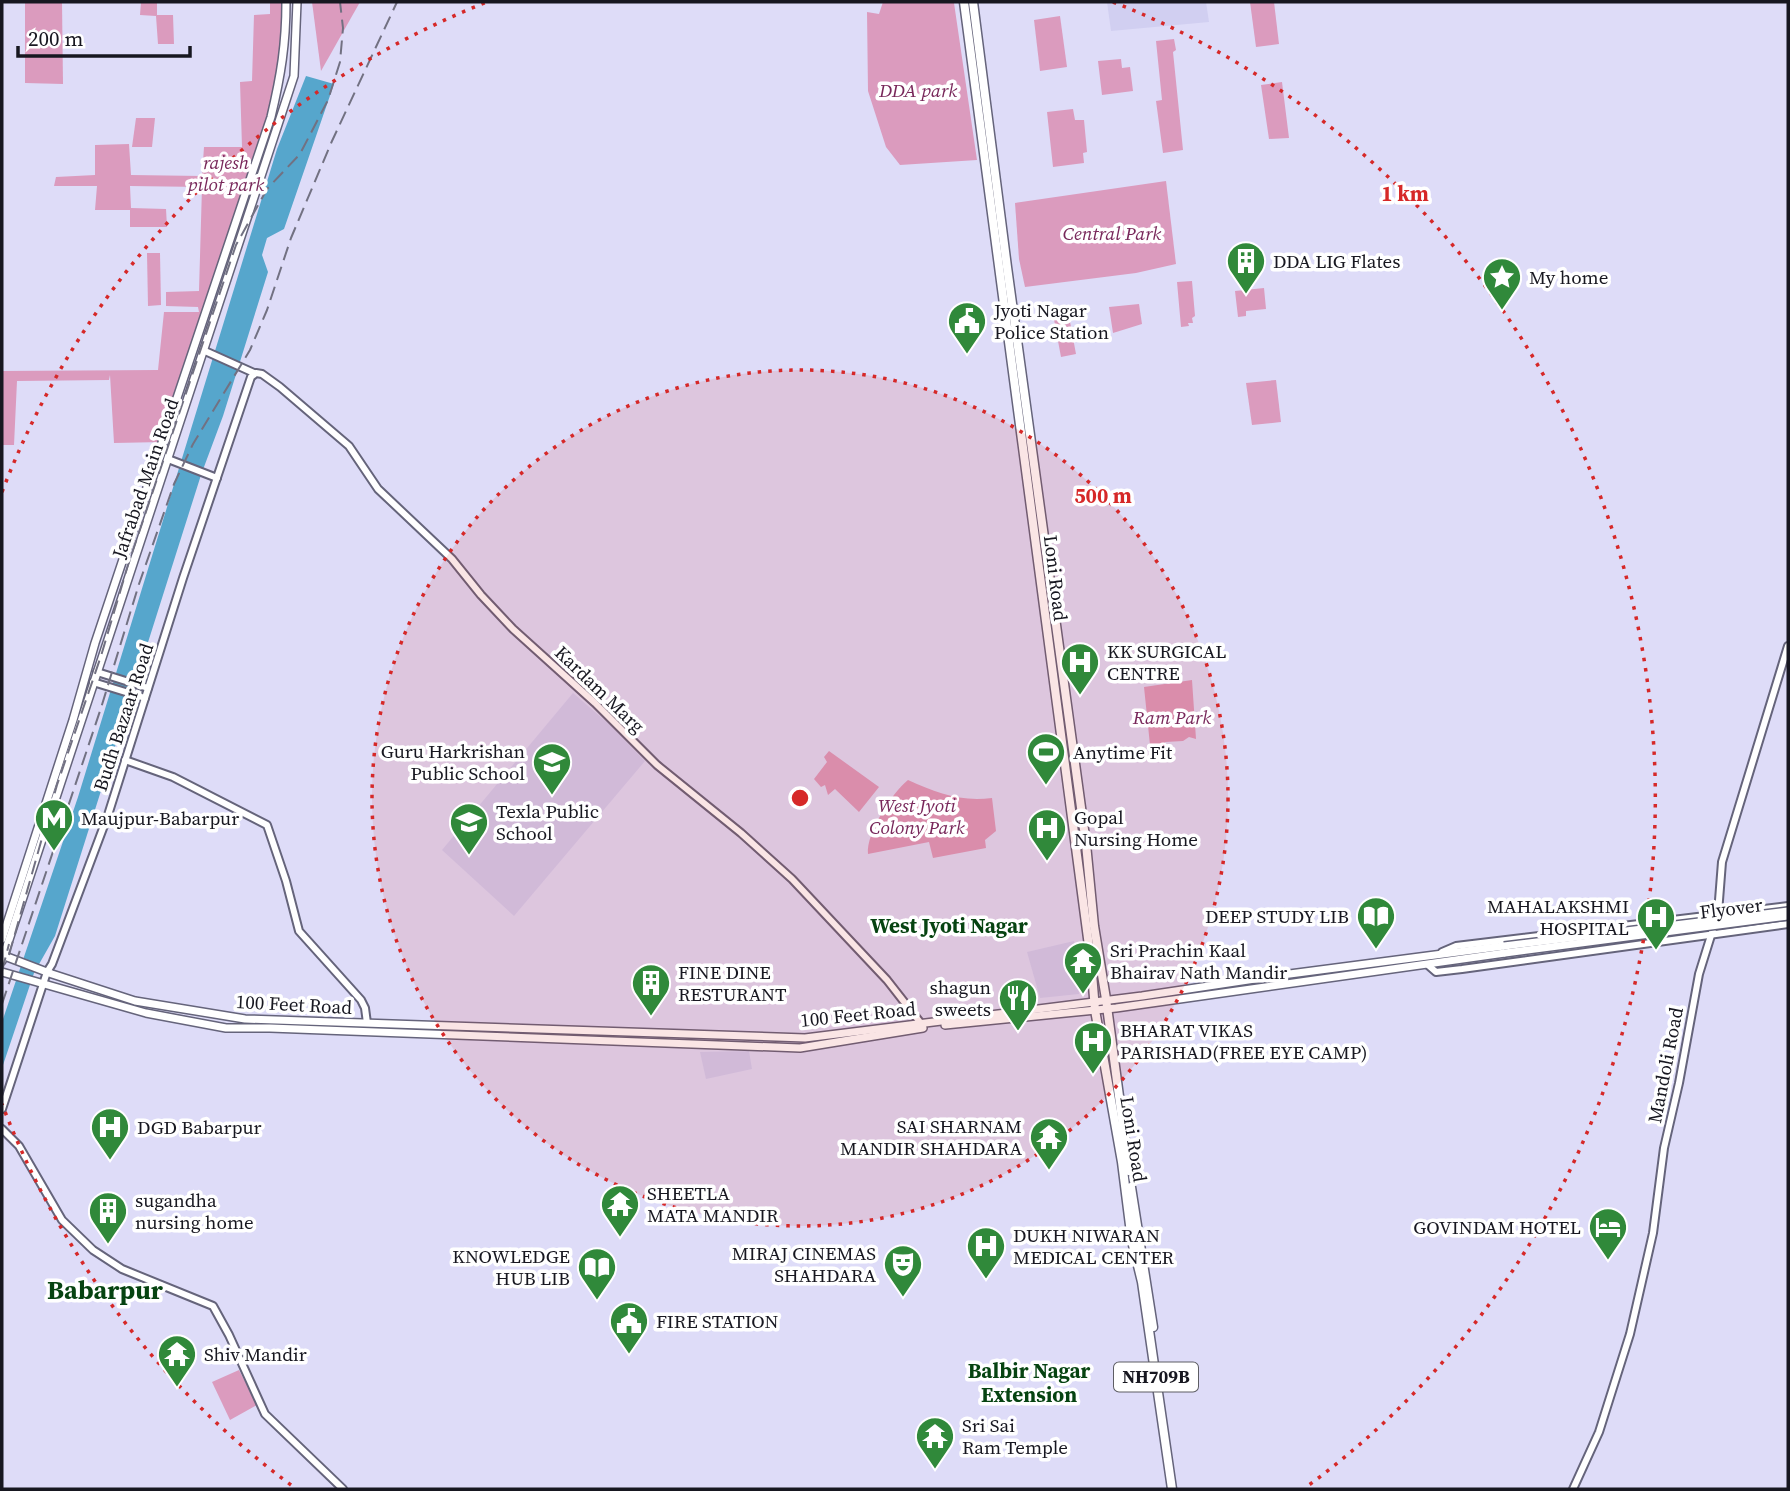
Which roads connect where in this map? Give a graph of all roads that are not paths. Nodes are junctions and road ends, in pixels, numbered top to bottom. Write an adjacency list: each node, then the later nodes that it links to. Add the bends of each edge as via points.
1 (286, 2): 20 (main road, Jafrabad Main Road, via 283,70 271,117 95,643)
2 (298, 2): 5 (main road, Jafrabad Main Road, via 294,76)
3 (964, 2): 29 (highway, Loni Road / NH709B)
4 (973, 2): 28 (highway, Loni Road / NH709B)
5 (205, 351): 6 (street, Kardam Marg); 7 (main road, Jafrabad Main Road)
6 (255, 373): 8 (street, Budh Bazaar Road); 31 (street, Kardam Marg, via 280,387 349,446 378,489 428,533 513,629 657,765 792,879)
7 (168, 459): 8 (street); 10 (main road, Jafrabad Main Road)
8 (217, 478): 12 (street, Budh Bazaar Road)
9 (1788, 646): 15 (street, Mandoli Road, via 1722,862)
10 (97, 672): 11 (main road, Jafrabad Main Road); 12 (street)
11 (93, 682): 13 (street); 22 (main road, Jafrabad Main Road)
12 (148, 688): 13 (street, Budh Bazaar Road)
13 (145, 698): 14 (street, Budh Bazaar Road)
14 (125, 760): 25 (street, Budh Bazaar Road); 30 (street, via 173,777 267,825 299,931 361,1000)
15 (1718, 913): 16 (street, 100 Feet Road); 19 (street, Mandoli Road); 21 (street, 100 Feet Road, via 1456,946)
16 (1788, 913): 18 (street, via 1750,923); 21 (main road, Flyover, bridge); 23 (main road, Flyover, bridge)
17 (1788, 924): 18 (street)
18 (1738, 932): 19 (street, 100 Feet Road)
19 (1711, 935): 23 (street, 100 Feet Road, via 1436,972); 39 (street, Mandoli Road, via 1699,974 1664,1148 1653,1233 1630,1334 1599,1432)
20 (2, 939)
21 (1434, 956): 26 (main road, 100 Feet Road)
22 (2, 957): 25 (main road, 100 Feet Road)
23 (1428, 965): 26 (main road, 100 Feet Road)
24 (2, 972): 27 (main road, 100 Feet Road)
25 (47, 972): 27 (street, Budh Bazaar Road); 30 (main road, 100 Feet Road, via 135,1001 245,1019)
26 (1267, 982): 28 (main road, 100 Feet Road)
27 (43, 985): 33 (main road, 100 Feet Road, via 146,1013 226,1028); 34 (street, Budh Bazaar Road)
28 (1107, 1004): 29 (main road, 100 Feet Road); 36 (highway, Loni Road / NH709B)
29 (1095, 1006): 31 (main road, 100 Feet Road); 36 (highway, Loni Road / NH709B)
30 (367, 1023): 32 (main road, 100 Feet Road)
31 (923, 1025): 32 (main road, 100 Feet Road, via 805,1038); 33 (main road, 100 Feet Road, via 800,1048)
32 (572, 1029): 33 (main road)
33 (572, 1039)
34 (2, 1110)
35 (3, 1131): 37 (street, via 19,1146 62,1220 93,1250 122,1269 213,1306 265,1414)
36 (1140, 1260): 38 (highway, Loni Road / NH709B)
37 (343, 1489)
38 (1175, 1489)
39 (1573, 1489)

